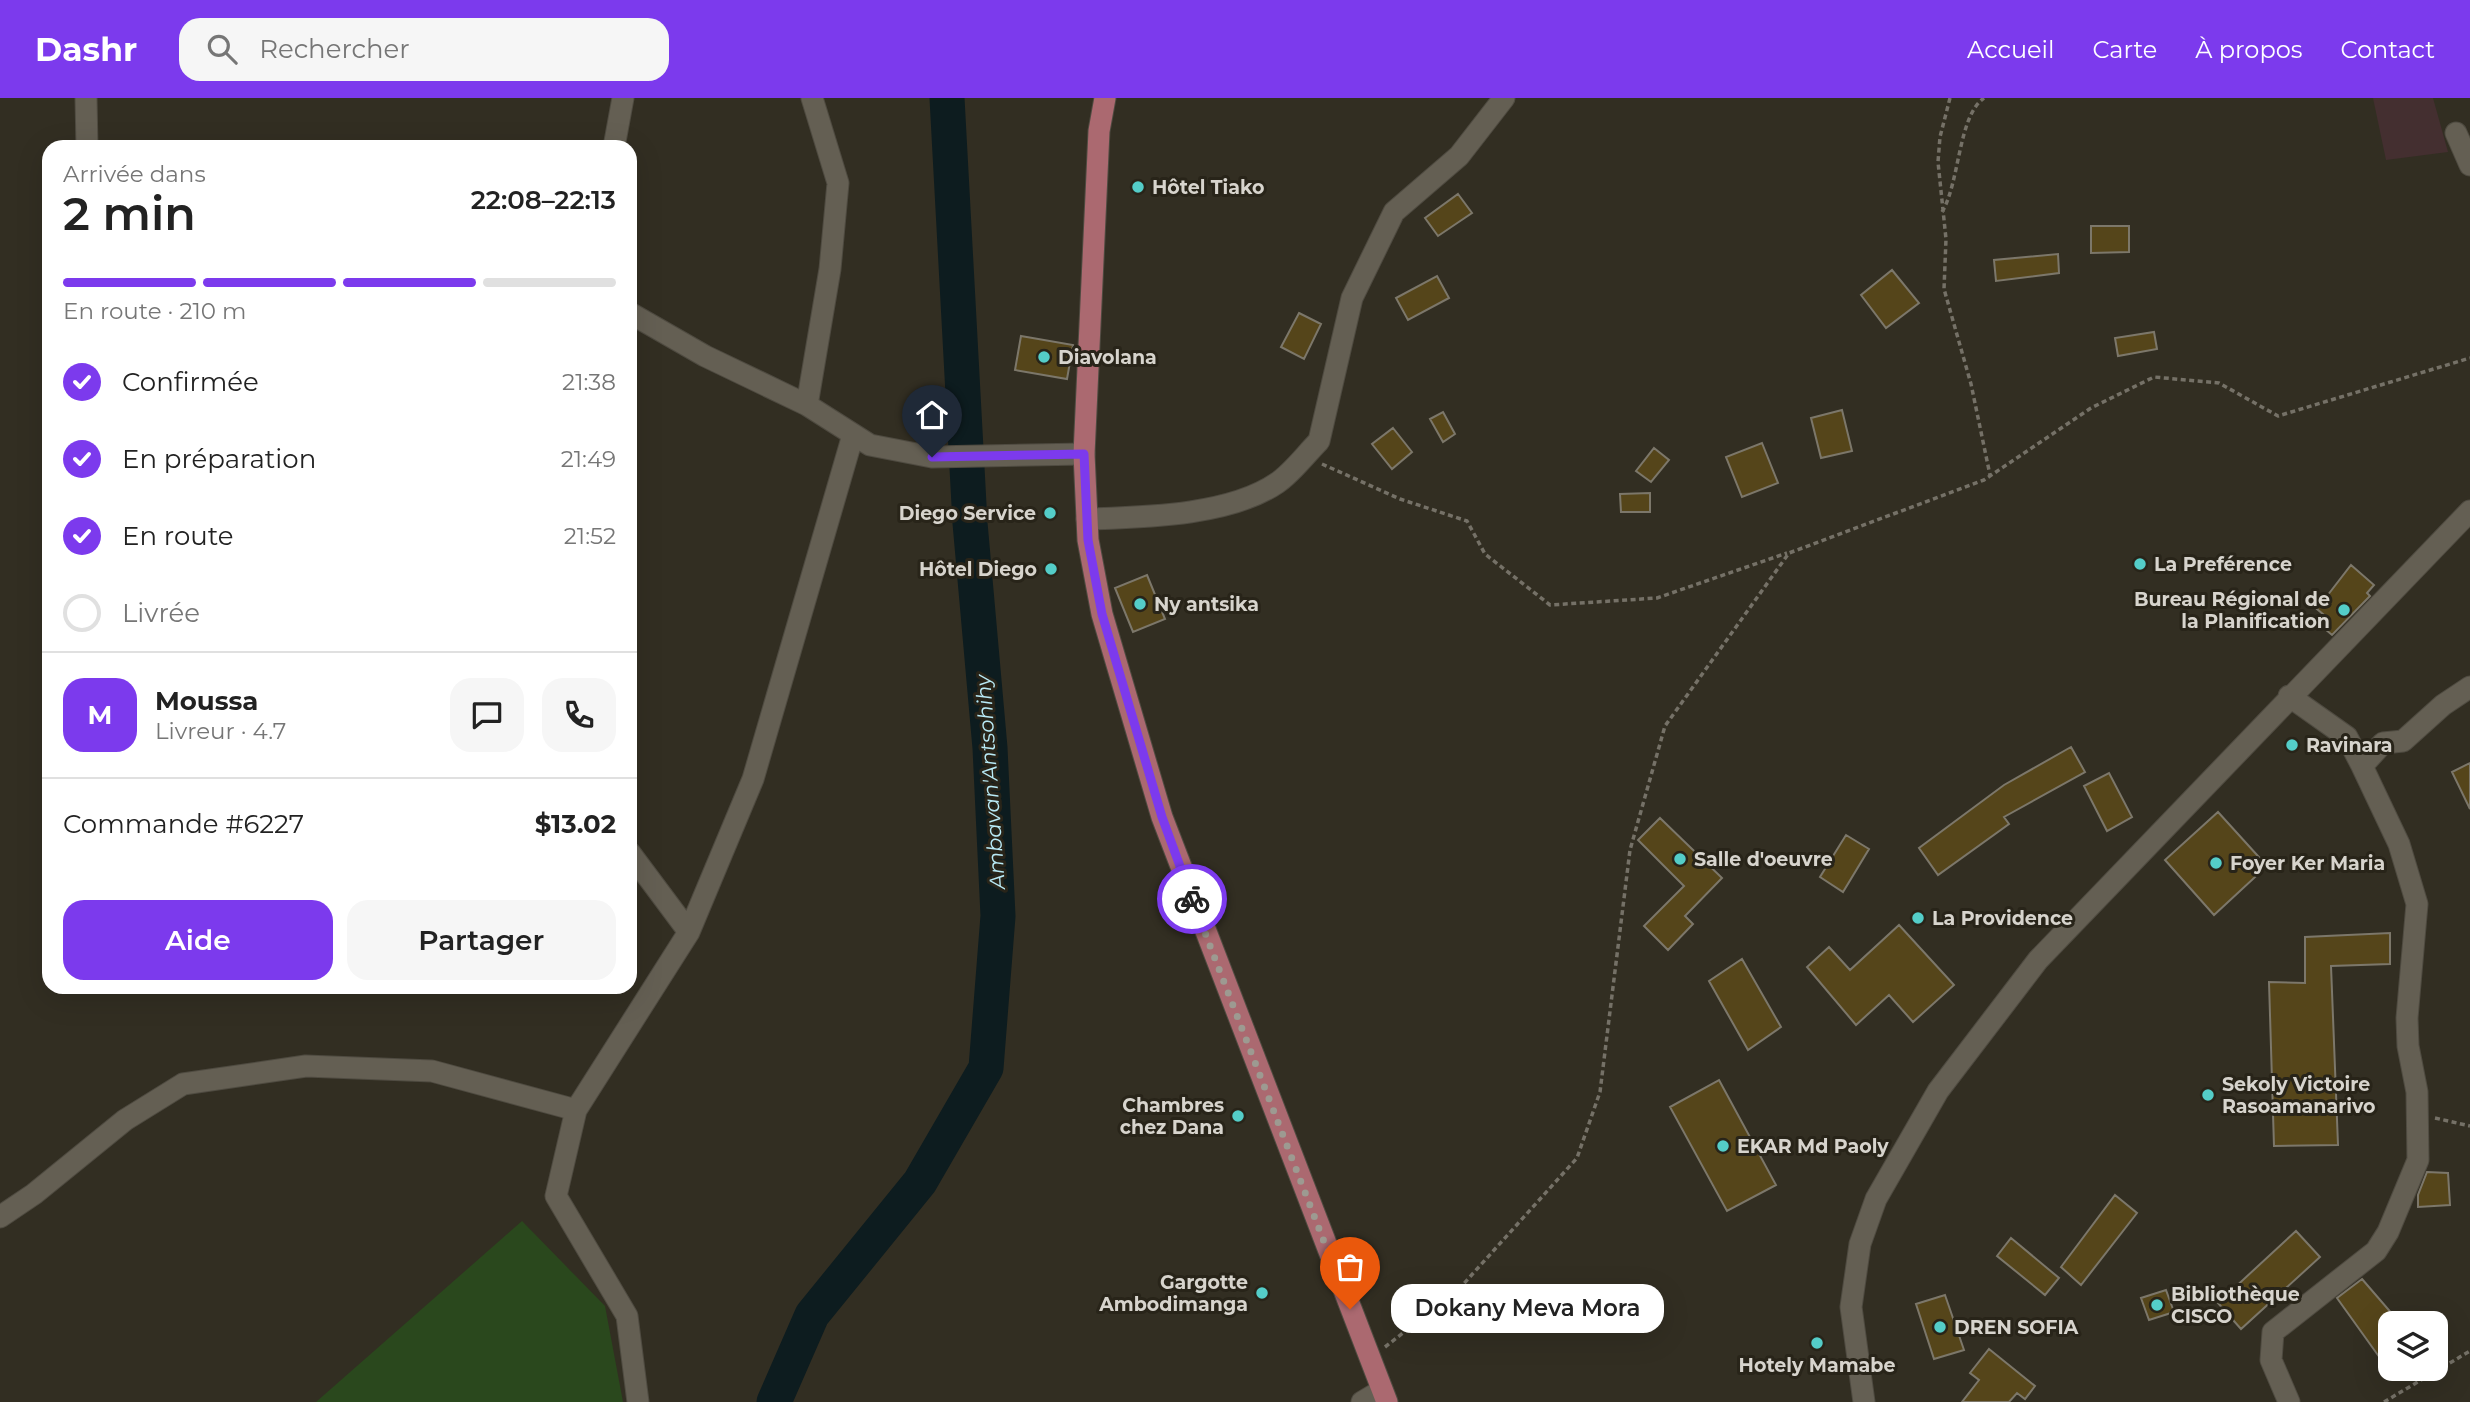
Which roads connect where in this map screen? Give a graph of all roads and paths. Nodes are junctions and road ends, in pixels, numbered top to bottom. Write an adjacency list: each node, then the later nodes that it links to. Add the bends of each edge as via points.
1 (86, 98): 9 (street)
2 (623, 98): 10 (street)
3 (812, 98): 15 (street, via 838,183 830,269)
4 (1105, 98): 17 (main road, via 1099,131)
5 (1504, 98): 18 (street, via 1459,156 1394,212 1352,298 1319,441)
6 (1951, 98): 12 (path, via 1940,137)
7 (1984, 98): 12 (path, via 1976,103 1968,122)
8 (2456, 133): 11 (street)
9 (87, 140)
10 (615, 140)
11 (2470, 165)
12 (1942, 213): 19 (path, via 1944,289 1972,384)
13 (637, 317): 15 (street)
14 (2470, 358): 19 (path, via 2277,416 2219,383 2154,377 2091,408)
15 (807, 405): 16 (street)
16 (853, 435): 17 (street, via 870,445 932,457); 27 (street, via 753,779)
17 (1084, 454): 21 (main road)
18 (1304, 455): 21 (street, via 1277,483 1238,500 1151,516); 22 (path, via 1400,499 1467,521 1485,554 1550,605 1657,598)
19 (1990, 475): 22 (path)
20 (2470, 511): 24 (street)
21 (1087, 519): 33 (main road, via 1102,614 1162,817)
22 (1789, 553): 33 (path, via 1664,726 1630,850 1600,1093 1577,1158 1459,1289)
23 (2470, 687): 25 (street, via 2403,741 2383,743)
24 (2289, 696): 25 (street, via 2347,737); 37 (street, via 2038,960 1938,1091 1897,1158 1860,1244 1852,1307)
25 (2363, 767): 29 (street, via 2399,844 2417,904 2407,1018)
26 (637, 862): 27 (street)
27 (689, 932): 28 (street)
28 (576, 1110): 31 (street, via 432,1071 306,1066 183,1084 125,1120); 35 (street, via 556,1196 627,1316)
29 (2417, 1113): 30 (path); 38 (street, via 2418,1160 2388,1233 2376,1251 2273,1332 2271,1360)
30 (2470, 1126)
31 (0, 1217)
32 (2470, 1351): 39 (path)
33 (1369, 1359): 34 (main road)
34 (1385, 1396): 36 (street)
35 (638, 1402)
36 (1362, 1402)
37 (1864, 1402)
38 (2289, 1402)
39 (2384, 1402)

